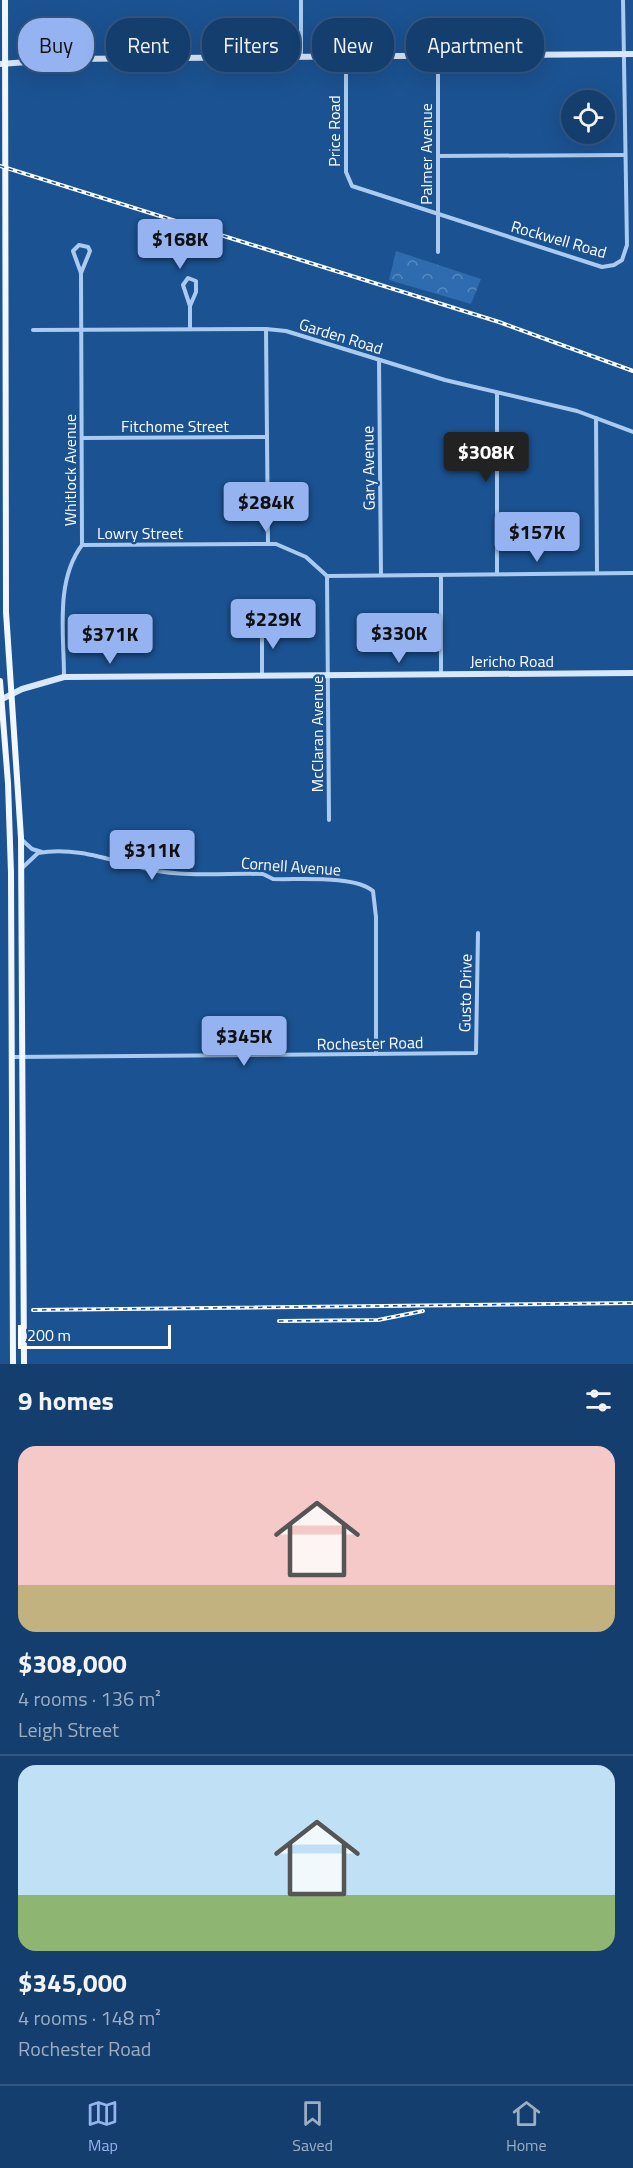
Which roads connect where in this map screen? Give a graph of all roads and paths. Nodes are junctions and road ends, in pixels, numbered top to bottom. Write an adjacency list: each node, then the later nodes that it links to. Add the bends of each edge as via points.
1 (5, 0): 9 (main road)
2 (301, 0): 7 (street)
3 (623, 0): 4 (street, Rockwell Road)
4 (625, 54): 5 (street); 6 (street); 12 (street, Rockwell Road)
5 (633, 54)
6 (544, 55)
7 (301, 56): 8 (street); 9 (street, via 69,59)
8 (312, 56)
9 (3, 64): 43 (main road, via 6,588)
10 (346, 72): 14 (street, Price Road, via 346,172 350,183 357,189)
11 (438, 72): 13 (street, Palmer Avenue)
12 (626, 155): 13 (street); 14 (street, Rockwell Road, via 627,245 622,260 610,267)
13 (438, 156): 14 (street, Palmer Avenue)
14 (438, 214): 15 (street, Palmer Avenue)
15 (438, 252)
16 (81, 273): 16 (street, via 73,251 80,245 90,251); 20 (street, Whitlock Avenue)
17 (190, 306): 17 (street, via 197,286 196,281 188,278 183,285); 21 (street)
18 (266, 329): 21 (street, Garden Road); 22 (street, Garden Road, via 286,331); 26 (street)
19 (33, 330): 20 (street, Garden Road)
20 (81, 330): 21 (street, Garden Road); 27 (street, Whitlock Avenue)
21 (190, 330)
22 (379, 360): 23 (street, Garden Road); 33 (street, Gary Avenue)
23 (497, 393): 24 (street, Garden Road); 32 (street)
24 (596, 418): 25 (street, Garden Road); 30 (street)
25 (633, 432)
26 (267, 437): 27 (street, Fitchome Street); 28 (street)
27 (82, 438): 29 (street, Whitlock Avenue)
28 (268, 544): 29 (street, Lowry Street); 35 (street, Lowry Street, via 289,548 306,557)
29 (82, 545): 40 (street, Whitlock Avenue, via 65,587)
30 (597, 573): 31 (street); 32 (street)
31 (633, 573)
32 (497, 574): 34 (street)
33 (381, 575): 34 (street); 35 (street)
34 (441, 575): 38 (street)
35 (327, 576): 39 (street, McClaran Avenue)
36 (262, 623): 41 (street)
37 (633, 673): 38 (street, Jericho Road)
38 (441, 675): 39 (street, Jericho Road)
39 (328, 676): 41 (street, Jericho Road); 46 (street, McClaran Avenue)
40 (64, 677): 41 (street, Jericho Road); 43 (street, Jericho Road)
41 (262, 677)
42 (0, 681): 44 (main road)
43 (11, 694): 44 (street, Jericho Road); 47 (main road)
44 (1, 700): 45 (main road)
45 (2, 732): 53 (main road, via 11,873)
46 (329, 820)
47 (21, 838): 48 (street, Cornell Avenue, via 32,849); 49 (main road)
48 (43, 852): 49 (street); 52 (street, Cornell Avenue, via 99,855 162,871 263,874 273,879 366,886 373,891 376,917)
49 (21, 869): 54 (main road)
50 (478, 933): 51 (street, Gusto Drive)
51 (477, 1053): 52 (street, Rochester Road)
52 (376, 1054): 54 (street, Rochester Road)
53 (12, 1057): 54 (street, Rochester Road); 55 (main road)
54 (22, 1057): 56 (main road)
55 (13, 1364)
56 (24, 1364)

